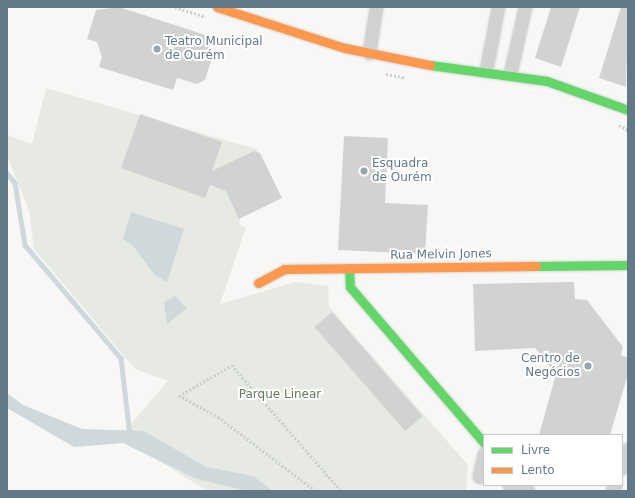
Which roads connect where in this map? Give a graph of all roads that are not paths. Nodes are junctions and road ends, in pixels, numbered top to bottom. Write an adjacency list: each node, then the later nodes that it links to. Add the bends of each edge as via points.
1 (217, 7): 5 (street)
2 (376, 7): 5 (street)
3 (498, 7): 6 (street)
4 (525, 7): 7 (street)
5 (369, 53): 6 (street)
6 (486, 70): 7 (street)
7 (510, 74): 8 (street, via 575,89)
8 (628, 110)
9 (628, 265): 10 (street, Rua Melvin Jones)
10 (349, 268): 11 (street, Rua Melvin Jones, via 284,269); 12 (street, via 350,286)
11 (258, 283)
12 (483, 442)
13 (628, 449): 15 (street)
14 (483, 458): 16 (street, via 479,476)
15 (623, 465)
16 (483, 478)
17 (511, 486): 18 (street)
18 (528, 491)

